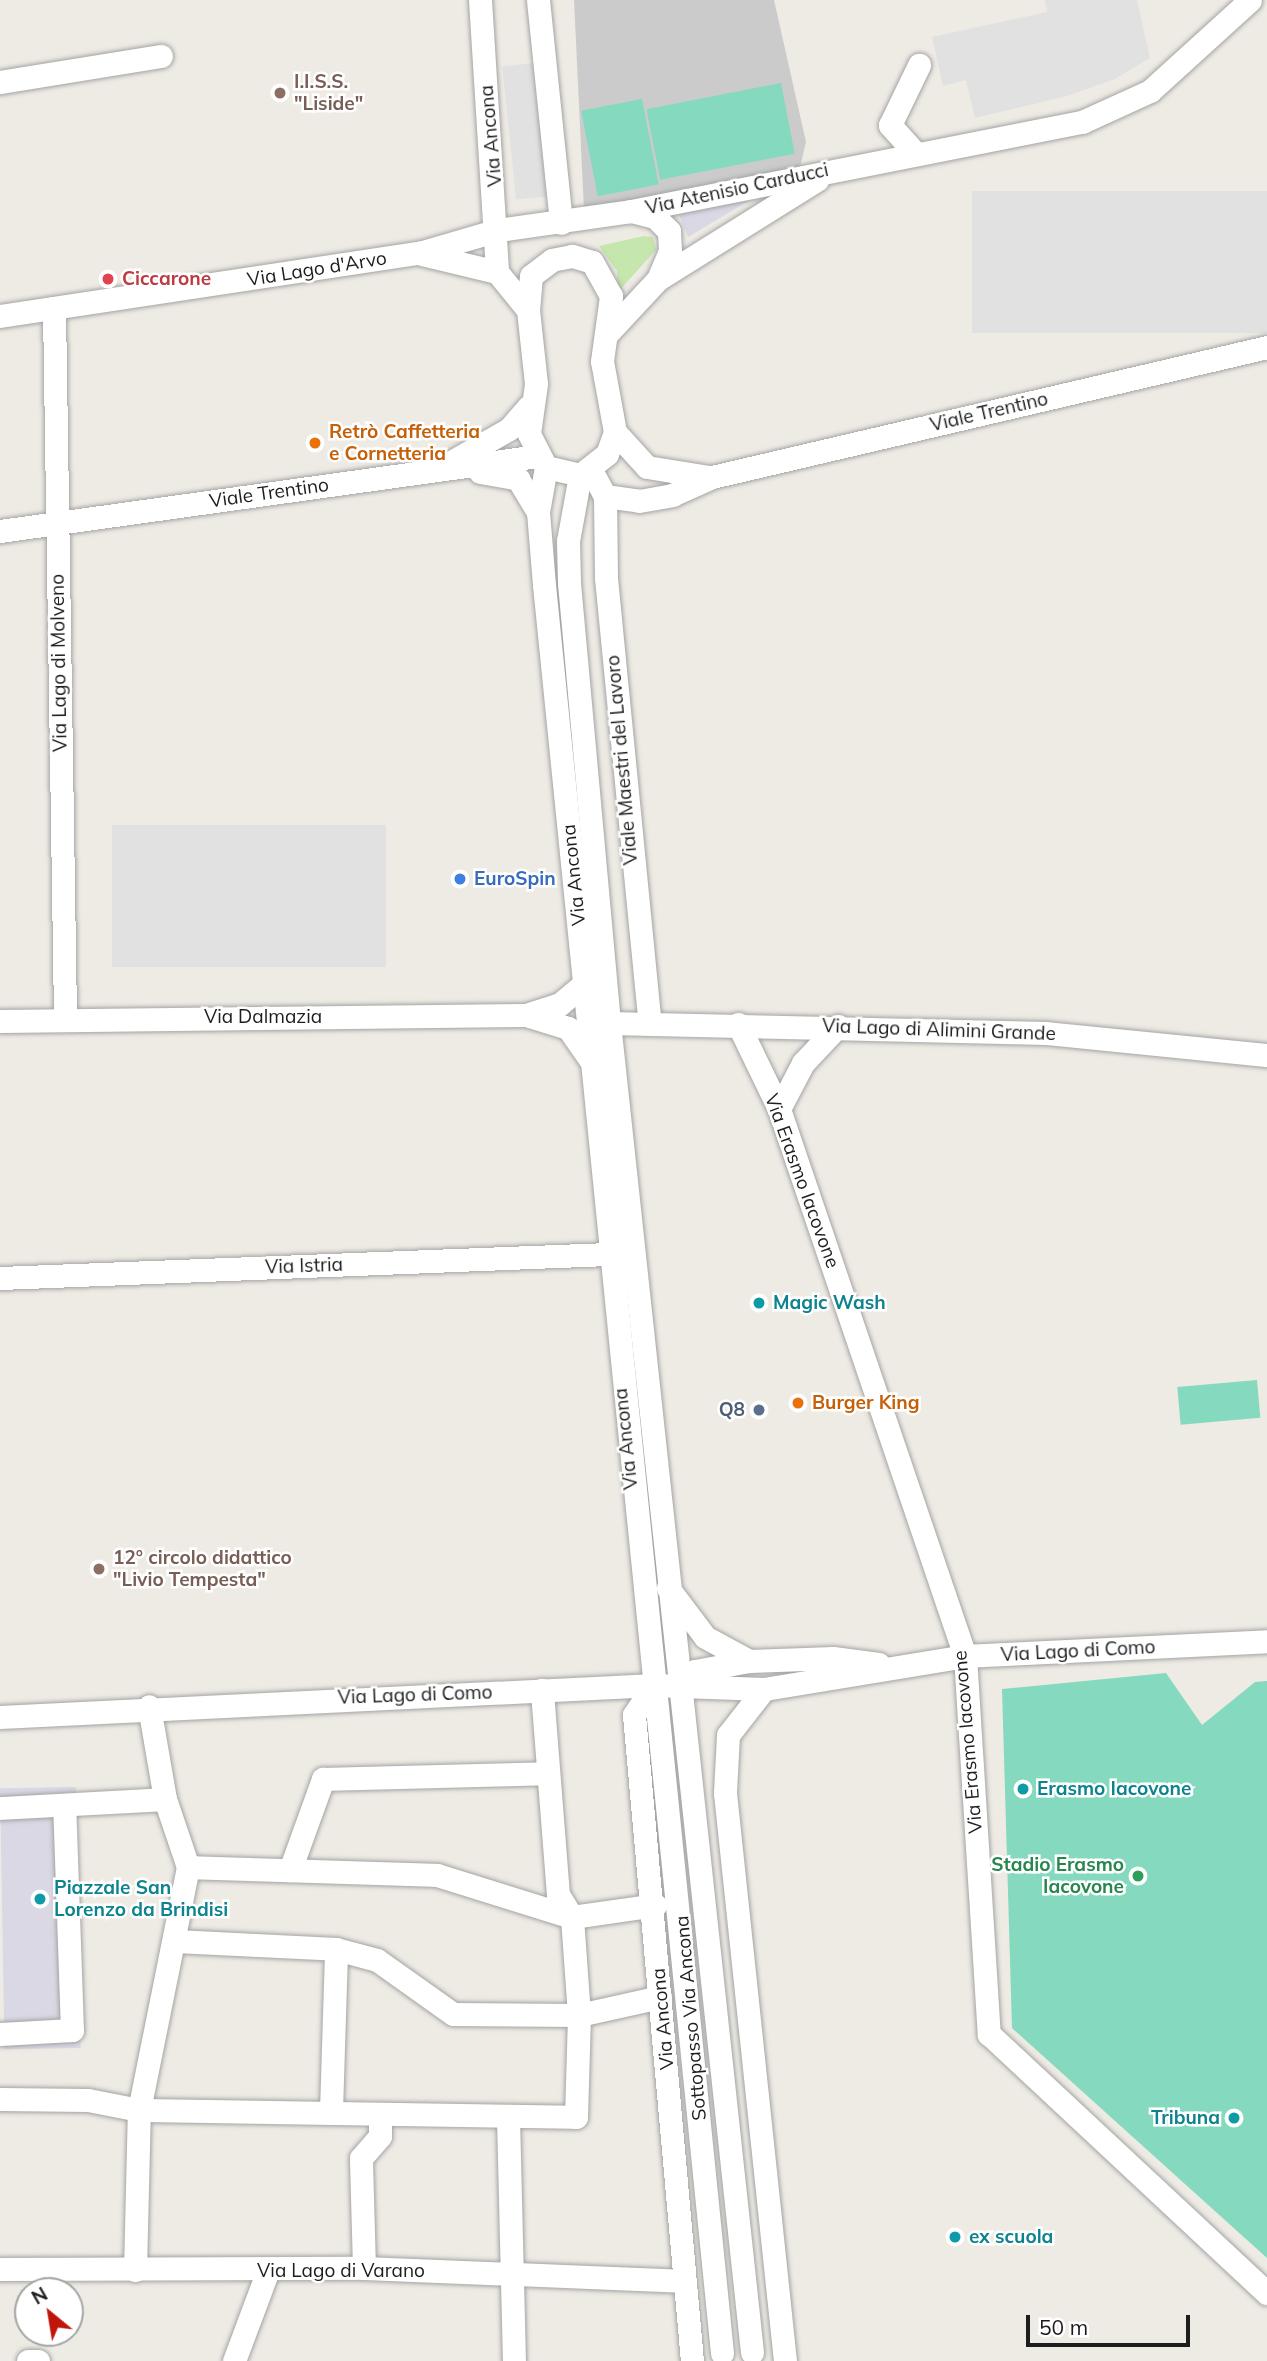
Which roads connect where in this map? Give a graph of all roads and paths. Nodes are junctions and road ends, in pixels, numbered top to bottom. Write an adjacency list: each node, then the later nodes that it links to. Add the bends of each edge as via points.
1 (480, 0): 11 (street, Via Ancona)
2 (538, 0): 10 (street)
3 (1250, 0): 7 (street, Via Atenisio Carducci, via 1150,92 1082,122)
4 (161, 55): 6 (street)
5 (919, 65): 7 (street, via 890,125)
6 (0, 82)
7 (916, 154): 8 (street, Via Atenisio Carducci)
8 (842, 168): 9 (street, Via Atenisio Carducci); 15 (street, via 776,202)
9 (631, 211): 10 (street, Via Lago d'Arvo); 14 (street, via 545,251); 15 (street, via 654,217 669,231 670,251)
10 (561, 223): 11 (street, Via Lago d'Arvo)
11 (498, 230): 12 (street, Via Lago d'Arvo); 13 (street, Via Ancona)
12 (419, 253): 13 (street); 16 (street, Via Lago d'Arvo)
13 (496, 272): 17 (street)
14 (531, 276): 17 (street, Via Ancona); 19 (street, via 552,260 572,256 592,262 611,296)
15 (658, 279): 19 (street)
16 (54, 308): 18 (street, Via Lago d'Arvo); 29 (street, Via Lago di Molveno)
17 (528, 310): 21 (street, Via Ancona, via 536,384)
18 (0, 316)
19 (603, 341): 22 (street)
20 (1267, 347): 26 (street, Viale Trentino)
21 (529, 406): 23 (street, Via Ancona, via 528,433); 24 (street, via 509,429)
22 (615, 432): 25 (street, Via Ancona); 26 (street, Viale Trentino, via 647,467)
23 (542, 461): 24 (street, Viale Trentino); 25 (street); 28 (street, Via Ancona)
24 (434, 470): 28 (street, Via Ancona, via 518,479); 29 (street, Viale Trentino)
25 (585, 473): 27 (street); 35 (street, Via Ancona, via 568,541 569,583)
26 (712, 477): 27 (street, Viale Trentino, via 672,495 639,501)
27 (605, 496): 36 (street, Viale Maestri del Lavoro, via 606,578)
28 (538, 512): 31 (street, Via Ancona)
29 (56, 523): 30 (street, Viale Trentino); 33 (street, Via Lago di Molveno)
30 (0, 531)
31 (586, 982): 32 (street, Via Dalmazia, via 560,1004); 40 (street, Via Ancona)
32 (526, 1015): 33 (street, Via Dalmazia); 40 (street, Via Dalmazia, via 568,1028)
33 (65, 1018): 34 (street, Via Dalmazia)
34 (0, 1021)
35 (609, 1023): 36 (street, Via Lago di Alimini Grande); 44 (street, Via Ancona)
36 (650, 1023): 37 (street, Via Lago di Alimini Grande)
37 (738, 1024): 38 (street, Via Lago di Alimini Grande); 41 (street, Via Erasmo Iacovone)
38 (838, 1026): 39 (street, Via Lago di Alimini Grande, via 1046,1033); 41 (street, via 803,1063)
39 (1267, 1055)
40 (589, 1058): 42 (street, Via Ancona)
41 (779, 1109): 46 (street, Via Erasmo Iacovone)
42 (608, 1254): 43 (street, Via Istria); 50 (street, Via Ancona)
43 (0, 1278)
44 (665, 1584): 47 (street, via 705,1637); 49 (street, Via Ancona)
45 (1267, 1641): 46 (street, Via Lago di Como)
46 (965, 1656): 48 (street, Via Lago di Como); 82 (street, Via Erasmo Iacovone, via 989,2034)
47 (749, 1661): 48 (street, Via Lago di Como, via 834,1658); 49 (street, Via Lago di Como, via 695,1671)
48 (889, 1666): 51 (street, Via Lago di Como)
49 (680, 1684): 50 (street, Via Lago di Como); 51 (street, Via Lago di Como, via 701,1691); 61 (street, Sottopasso Via Ancona)
50 (654, 1685): 52 (street, Via Lago di Como); 62 (street, Sottopasso Via Ancona); 63 (street, Via Ancona, via 634,1715)
51 (764, 1689): 65 (street, via 728,1735 725,1793)
52 (542, 1690): 53 (street, Via Lago di Como); 55 (street)
53 (149, 1706): 54 (street, Via Lago di Como); 56 (street)
54 (0, 1717)
55 (545, 1773): 60 (street, via 323,1779); 64 (street, via 558,1895)
56 (165, 1799): 57 (street); 59 (street)
57 (64, 1805): 58 (street); 70 (street, via 72,2030)
58 (0, 1808)
59 (188, 1867): 60 (street); 66 (street)
60 (290, 1870): 64 (street, via 437,1875)
61 (706, 1885): 65 (street); 83 (street, Sottopasso Via Ancona)
62 (680, 1898): 63 (street); 84 (street, Sottopasso Via Ancona)
63 (655, 1912): 64 (street); 68 (street, Via Ancona)
64 (572, 1917): 69 (street)
65 (738, 1919): 90 (street)
66 (175, 1941): 67 (street); 72 (street)
67 (336, 1949): 69 (street, via 377,1960 453,2014); 73 (street)
68 (660, 1997): 69 (street); 81 (street, Via Ancona)
69 (579, 2015): 75 (street, via 576,2117)
70 (0, 2034)
71 (0, 2099): 72 (street, via 88,2100)
72 (139, 2110): 73 (street); 78 (street)
73 (331, 2111): 74 (street)
74 (380, 2114): 75 (street); 76 (street, via 380,2136 361,2158)
75 (508, 2117): 80 (street)
76 (364, 2268): 79 (street, Via Lago di Varano); 80 (street, Via Lago di Varano)
77 (0, 2269): 78 (street, Via Lago di Varano)
78 (135, 2270): 79 (street, Via Lago di Varano)
79 (268, 2270): 87 (street)
80 (510, 2275): 81 (street, Via Lago di Varano); 88 (street)
81 (681, 2281): 89 (street, Via Ancona)
82 (1267, 2293)
83 (752, 2352)
84 (722, 2353)
85 (28, 2361): 86 (street)
86 (38, 2361)
87 (234, 2361)
88 (514, 2361)
89 (692, 2361)
90 (785, 2361)

